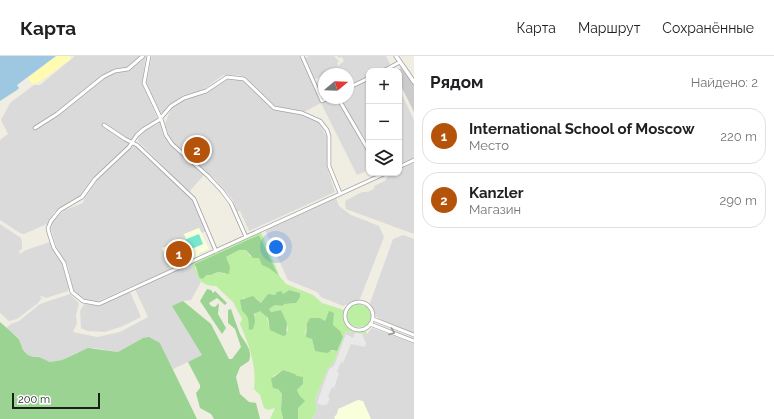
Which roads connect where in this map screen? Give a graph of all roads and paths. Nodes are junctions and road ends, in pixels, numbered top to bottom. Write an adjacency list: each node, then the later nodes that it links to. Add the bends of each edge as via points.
1 (143, 56): 14 (street, via 128,69 115,71 103,77)
2 (149, 56): 12 (street, via 144,82)
3 (302, 56): 10 (street)
4 (396, 56): 5 (street)
5 (400, 62): 6 (street); 8 (street)
6 (389, 68)
7 (366, 79): 9 (street)
8 (414, 82)
9 (354, 85)
10 (318, 92)
11 (342, 104): 16 (street)
12 (161, 119): 15 (street, via 144,129); 20 (street, via 171,106 184,98 206,91 222,78 231,76 244,79 274,108 313,116 327,130 329,166); 21 (street, via 164,132 172,144 208,176 229,200)
13 (104, 125): 15 (street)
14 (35, 128)
15 (132, 143): 22 (street, via 156,161 196,201); 22 (street, via 82,197 57,212 49,224 48,230 53,246 64,263 74,295 85,302 102,303)
16 (366, 146)
17 (414, 160): 18 (street)
18 (402, 166)
19 (379, 176): 20 (street)
20 (340, 193): 21 (street)
21 (246, 237): 22 (street)
22 (216, 251)
23 (373, 319): 24 (street); 24 (street, via 370,306 362,302 353,302 346,309 346,322 352,329 362,330); 25 (street)
24 (370, 324): 26 (street, one-way to 26)
25 (414, 335)
26 (414, 341)

